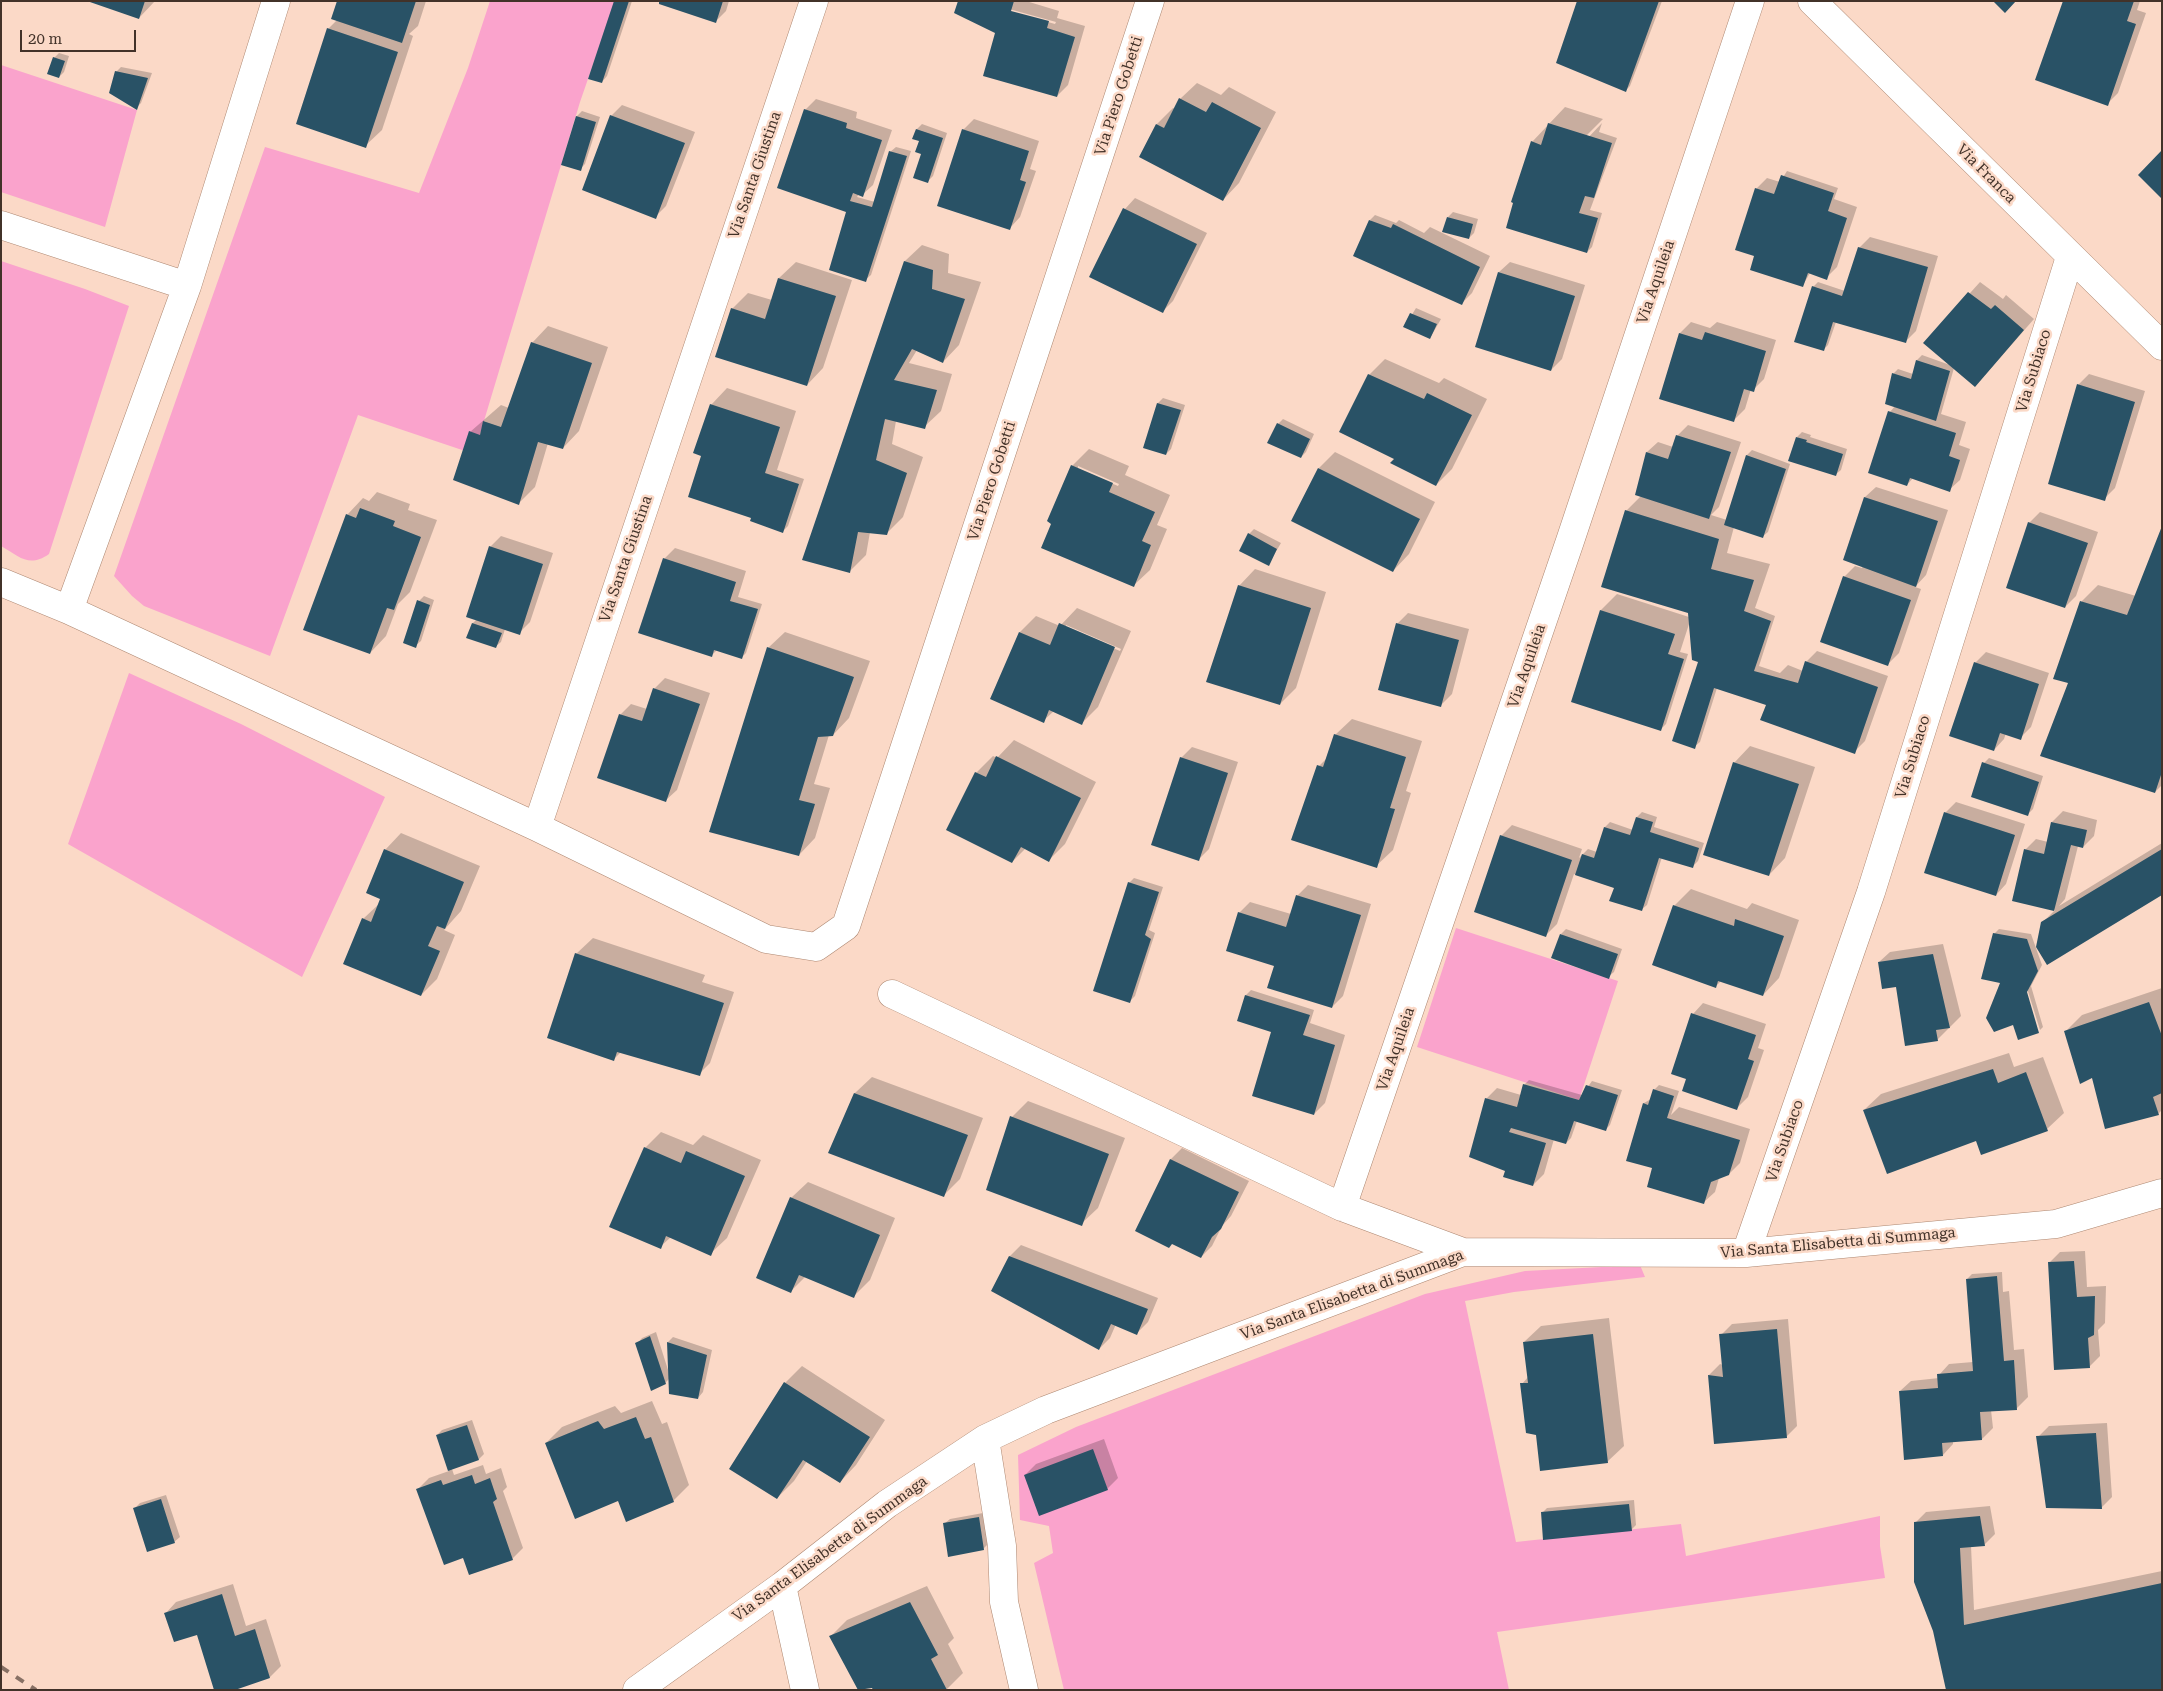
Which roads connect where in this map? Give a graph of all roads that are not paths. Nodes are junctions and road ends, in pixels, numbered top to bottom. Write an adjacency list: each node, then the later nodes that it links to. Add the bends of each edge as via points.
1 (276, 1): 8 (street)
2 (814, 1): 12 (street, Via Santa Giustina)
3 (1150, 1): 12 (street, Via Piero Gobetti, via 846,926 816,947 766,939)
4 (1750, 1): 15 (street, Via Aquileia)
5 (1812, 1): 7 (street, Via Franca)
6 (1, 226): 8 (street)
7 (2070, 257): 9 (street, Via Franca); 17 (street, Via Subiaco, via 1871,892)
8 (187, 286): 11 (street)
9 (2162, 346)
10 (1, 582): 11 (street)
11 (69, 610): 12 (street)
12 (537, 827)
13 (892, 994): 15 (street)
14 (2162, 1194): 17 (street, Via Santa Elisabetta di Summaga, via 2056,1224)
15 (1342, 1207): 16 (street)
16 (1463, 1252): 17 (street, Via Santa Elisabetta di Summaga); 18 (street, Via Santa Elisabetta di Summaga, via 1055,1406)
17 (1746, 1253)
18 (986, 1439): 19 (street, Via Santa Elisabetta di Summaga, via 887,1504); 22 (street, via 1002,1546 1004,1602)
19 (782, 1586): 20 (street, Via Santa Elisabetta di Summaga); 21 (street)
20 (637, 1690)
21 (805, 1690)
22 (1024, 1690)

